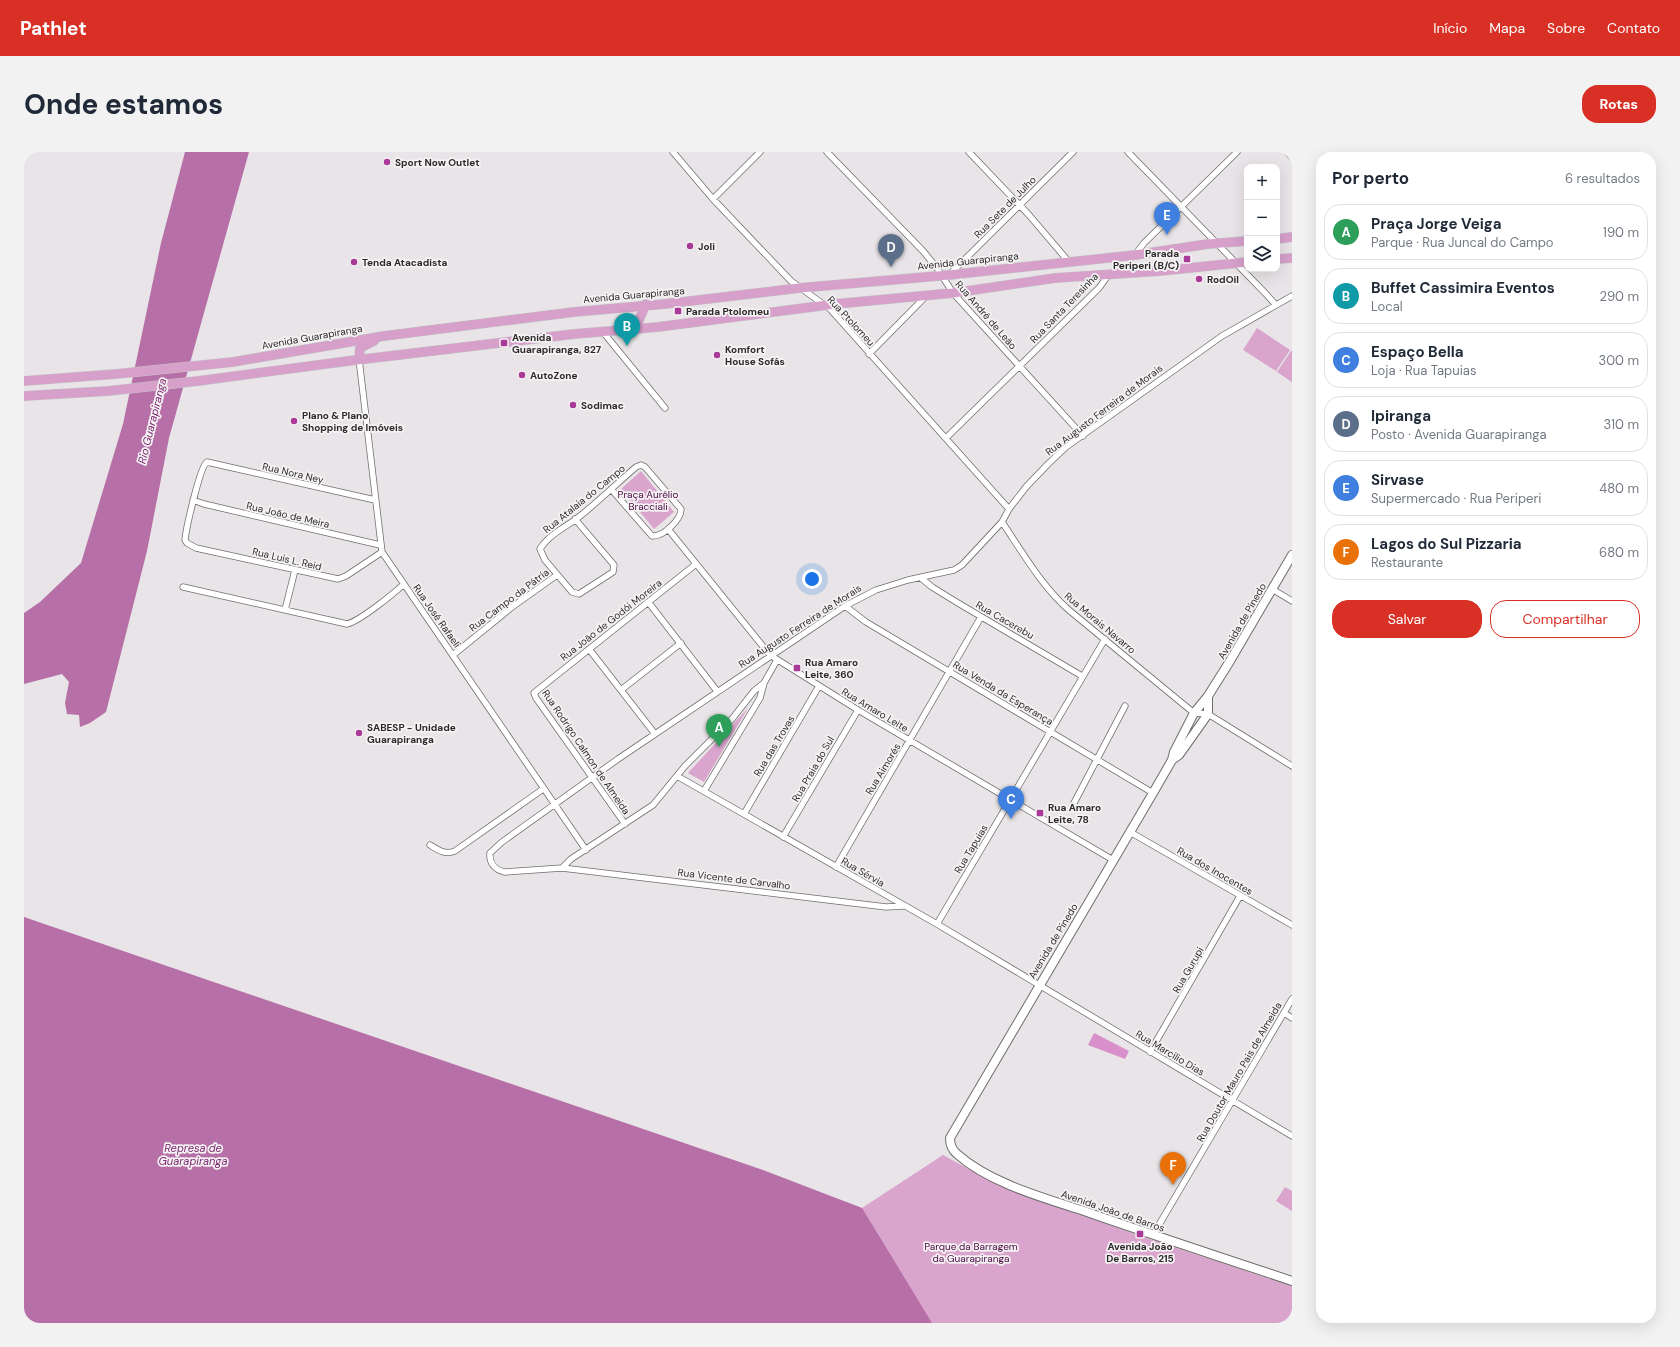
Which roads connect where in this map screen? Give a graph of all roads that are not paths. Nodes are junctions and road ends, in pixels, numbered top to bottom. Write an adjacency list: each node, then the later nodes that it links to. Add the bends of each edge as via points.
1 (673, 152): 10 (street, Rua Ptolomeu)
2 (760, 152): 10 (street)
3 (827, 152): 24 (street, Rua André de Leão)
4 (969, 152): 11 (street)
5 (1073, 152): 11 (street, Rua Sete de Julho)
6 (1128, 152): 12 (street)
7 (1237, 152): 12 (street)
8 (1287, 152): 9 (street)
9 (1292, 157)
10 (713, 199): 25 (street, Rua Ptolomeu)
11 (1019, 205): 20 (street); 24 (street, Rua Sete de Julho)
12 (1182, 207): 16 (street); 17 (street)
13 (1292, 237): 14 (main road)
14 (1280, 239)
15 (1244, 241): 16 (main road, Avenida Guarapiranga)
16 (1218, 244): 17 (main road, Avenida Guarapiranga); 22 (street)
17 (1135, 255): 20 (main road, Avenida Guarapiranga)
18 (1292, 258): 19 (main road)
19 (1280, 259)
20 (1069, 262): 24 (main road, Avenida Guarapiranga)
21 (1244, 262): 22 (main road)
22 (1236, 263): 23 (main road); 30 (street)
23 (1109, 274): 26 (main road, via 1055,278); 37 (street, Rua Santa Teresinha, via 1099,288)
24 (945, 275): 25 (main road, Avenida Guarapiranga); 26 (street, Rua André de Leão)
25 (799, 288): 29 (main road, Avenida Guarapiranga); 31 (street, Rua Ptolomeu)
26 (953, 293): 27 (main road); 37 (street, Rua André de Leão)
27 (926, 296): 31 (main road); 35 (street)
28 (1292, 296): 30 (street, Rua Augusto Ferreira de Morais)
29 (646, 304): 32 (main road); 34 (main road, Avenida Guarapiranga)
30 (1275, 304): 41 (street, Rua Augusto Ferreira de Morais, via 1222,336)
31 (826, 305): 32 (main road); 35 (street, Rua Ptolomeu)
32 (635, 329): 33 (main road)
33 (603, 332): 36 (main road); 40 (street)
34 (384, 336): 36 (main road, via 360,348); 38 (main road, Avenida Guarapiranga, via 233,362)
35 (869, 354): 42 (street, Rua Ptolomeu)
36 (359, 360): 39 (main road, via 108,391); 45 (street, Rua José Rafaeli)
37 (1019, 367): 41 (street, Rua André de Leão); 42 (street, Rua Santa Teresinha)
38 (24, 381)
39 (24, 396)
40 (665, 408)
41 (1083, 436): 46 (street, Rua Augusto Ferreira de Morais, via 1048,464)
42 (946, 438): 46 (street, Rua Ptolomeu)
43 (611, 488): 47 (street, Rua Atalaia do Campo); 49 (street, via 650,535 657,536); 49 (street, Rua Atalaia do Campo, via 641,465 648,469 681,509 679,517)
44 (193, 500): 45 (street, Rua Nora Ney, via 207,462); 50 (street, Rua João de Meira); 54 (street, Rua Luis L. Reid, via 185,540 187,544)
45 (375, 500): 50 (street, Rua José Rafaeli)
46 (1009, 509): 48 (street, Rua Augusto Ferreira de Morais)
47 (575, 520): 55 (street, Rua Atalaia do Campo, via 559,529 540,549); 55 (street, via 614,565 613,572 579,594 572,592)
48 (1002, 522): 56 (street, Rua Augusto Ferreira de Morais, via 962,565 954,570); 65 (street, Rua Morais Navarro, via 1060,602)
49 (668, 528): 53 (street, Rua Amaro Leite)
50 (380, 545): 51 (street, Rua José Rafaeli)
51 (382, 552): 54 (street, Rua Luis L. Reid, via 340,579); 57 (street, Rua José Rafaeli)
52 (1292, 556): 59 (street, Avenida de Pinedo)
53 (696, 564): 61 (street, Rua João de Godói Moreira); 69 (street, Rua Amaro Leite)
54 (295, 570): 63 (street)
55 (557, 575): 68 (street, Rua Campo da Pátria)
56 (921, 578): 62 (street, Rua Augusto Ferreira de Morais, via 876,590); 64 (street, Rua Cacerebu)
57 (404, 584): 63 (street, via 349,624); 68 (street, Rua José Rafaeli)
58 (183, 587): 63 (street)
59 (1272, 589): 60 (street); 78 (street, Avenida de Pinedo)
60 (1292, 601)
61 (649, 603): 66 (street); 67 (street, Rua João de Godói Moreira)
62 (845, 606): 69 (street, Rua Augusto Ferreira de Morais); 71 (street, Rua Venda da Esperança, via 866,622)
63 (285, 610)
64 (981, 617): 71 (street, Rua Aimorés); 72 (street, Rua Cacerebu)
65 (1105, 639): 72 (street, Rua Tapuias); 81 (street, Rua Morais Navarro)
66 (681, 643): 76 (street); 77 (street)
67 (589, 649): 75 (street, Rua João de Godói Moreira); 76 (street)
68 (453, 655): 91 (street, Rua José Rafaeli)
69 (770, 655): 70 (street, Rua Amaro Leite); 77 (street, Rua Augusto Ferreira de Morais)
70 (777, 660): 73 (street); 74 (street, Rua Amaro Leite)
71 (951, 672): 83 (street, Rua Venda da Esperança); 85 (street, Rua Aimorés)
72 (1082, 676): 83 (street, Rua Tapuias)
73 (764, 684): 89 (street, via 754,691 732,720); 92 (street, via 760,698)
74 (819, 686): 80 (street, Rua Amaro Leite); 97 (street, Rua das Trovas)
75 (535, 690): 90 (street, Rua Rodrigo Calmon de Almeida, via 536,698)
76 (621, 690): 84 (street)
77 (717, 691): 84 (street, Rua Augusto Ferreira de Morais)
78 (1208, 696): 81 (street, Avenida de Pinedo); 82 (street)
79 (1125, 706): 86 (street)
80 (858, 710): 85 (street, Rua Amaro Leite); 100 (street, Rua Praia do Sul)
81 (1194, 713): 82 (street); 87 (street, Avenida de Pinedo)
82 (1208, 714): 87 (street, Avenida de Pinedo, via 1179,755); 88 (street)
83 (1050, 731): 86 (street, Rua Venda da Esperança); 94 (street, Rua Tapuias)
84 (655, 734): 90 (street, Rua Augusto Ferreira de Morais)
85 (910, 741): 94 (street, Rua Amaro Leite); 105 (street, Rua Aimorés)
86 (1097, 759): 93 (street, Rua Venda da Esperança); 95 (street)
87 (1172, 760): 93 (street, Avenida de Pinedo)
88 (1292, 766)
89 (677, 776): 92 (street, Rua Sérvia); 98 (street, via 653,805)
90 (592, 778): 96 (street, Rua Augusto Ferreira de Morais); 98 (street, Rua Rodrigo Calmon de Almeida)
91 (543, 788): 96 (street, Rua José Rafaeli); 101 (street, via 455,851 442,852)
92 (704, 792): 97 (street, Rua Sérvia)
93 (1153, 793): 99 (street, Avenida de Pinedo)
94 (1010, 800): 104 (street, Rua Amaro Leite); 109 (street, Rua Tapuias)
95 (1074, 804)
96 (555, 805): 102 (street, Rua José Rafaeli); 103 (street, Rua Augusto Ferreira de Morais, via 494,848)
97 (744, 814): 100 (street, Rua Sérvia)
98 (625, 824): 102 (street)
99 (1130, 832): 104 (street, Avenida de Pinedo); 107 (street, Rua dos Inocentes)
100 (783, 837): 105 (street, Rua Sérvia)
101 (430, 845)
102 (586, 850): 106 (street)
103 (489, 857): 106 (street, Rua Vicente de Carvalho, via 499,871)
104 (1113, 860): 111 (street, Avenida de Pinedo)
105 (836, 867): 108 (street, Rua Sérvia)
106 (562, 868): 108 (street, Rua Vicente de Carvalho, via 886,907)
107 (1240, 896): 110 (street, Rua dos Inocentes); 115 (street, Rua Gurupi)
108 (903, 906): 109 (street, Rua Sérvia)
109 (937, 924): 111 (street, Rua Sérvia)
110 (1292, 925)
111 (1039, 985): 115 (street, Rua Marcilio Dias); 117 (street, Avenida de Pinedo)
112 (1292, 999): 113 (street, Rua Doutor Mauro Pais de Almeida)
113 (1284, 1012): 114 (street); 116 (street, Rua Doutor Mauro Pais de Almeida)
114 (1292, 1018)
115 (1150, 1052): 116 (street, Rua Marcilio Dias)
116 (1233, 1101): 118 (street, Rua Marcilio Dias); 119 (street, Rua Doutor Mauro Pais de Almeida)
117 (952, 1132): 119 (street, Avenida João de Barros, via 950,1144 956,1154 976,1168 1036,1195)
118 (1292, 1136)
119 (1153, 1235): 120 (street, Avenida João de Barros)
120 (1292, 1281)

